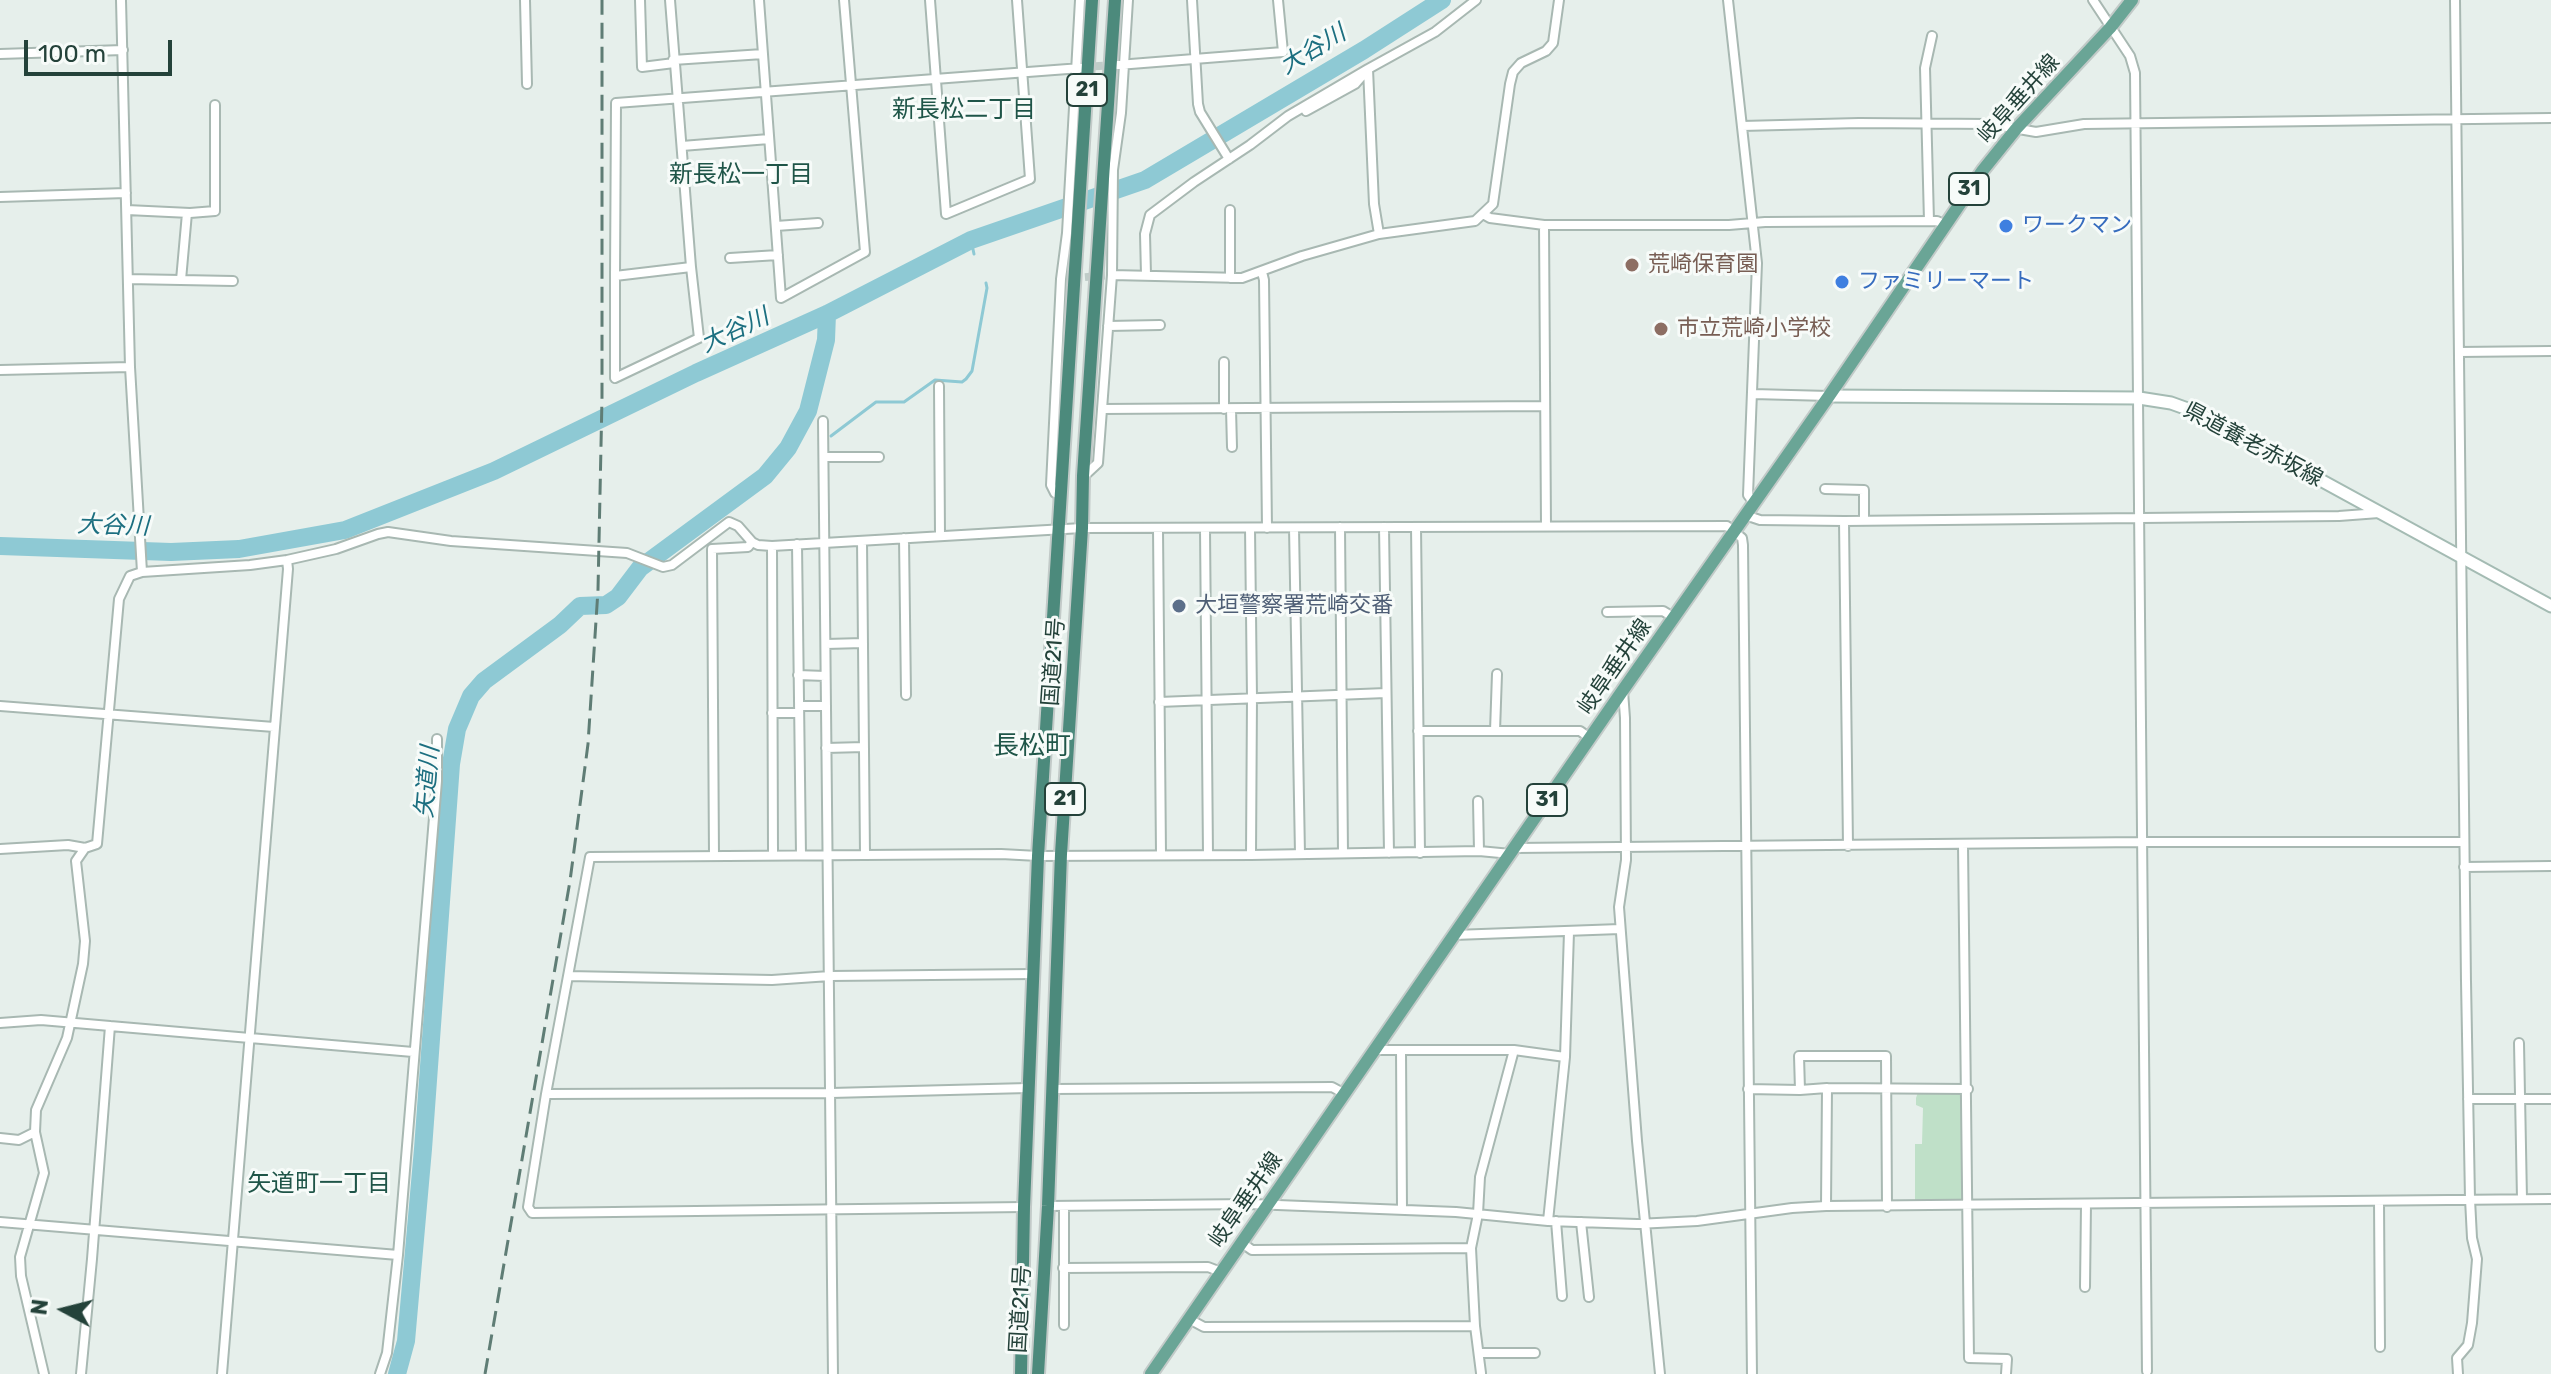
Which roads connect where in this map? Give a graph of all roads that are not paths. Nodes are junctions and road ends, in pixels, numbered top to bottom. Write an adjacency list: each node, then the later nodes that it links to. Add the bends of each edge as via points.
1 (121, 0): 23 (street)
2 (525, 0): 33 (street)
3 (640, 0): 27 (street, via 642,67)
4 (670, 0): 27 (street)
5 (759, 0): 25 (street)
6 (844, 0): 34 (street)
7 (930, 0): 32 (street)
8 (1017, 0): 31 (street)
9 (1080, 0): 29 (street)
10 (1092, 0): 48 (highway, 国道21号 / 21)
11 (1115, 0): 47 (highway, 国道21号 / 21)
12 (1128, 0): 28 (street)
13 (1192, 0): 26 (street)
14 (1278, 0): 26 (street, via 1283,52)
15 (1476, 0): 30 (street, via 1435,32)
16 (1559, 0): 54 (street, via 1553,43 1513,72 1497,187 1493,204)
17 (1728, 0): 42 (street)
18 (2093, 0): 21 (street)
19 (2132, 0): 21 (main road, 岐阜垂井線 / 31)
20 (2455, 0): 39 (street)
21 (2110, 28): 40 (street, via 2135,73); 43 (main road, 岐阜垂井線 / 31)
22 (1932, 36): 41 (street, via 1925,68)
23 (123, 50): 24 (street); 49 (street)
24 (0, 54)
25 (763, 54): 27 (street); 35 (street)
26 (1196, 58): 28 (street); 46 (street, via 1198,104)
27 (674, 61): 36 (street)
28 (1121, 65): 47 (street, via 1121,113)
29 (1078, 68): 31 (street); 48 (street)
30 (1368, 69): 46 (street); 62 (street)
31 (1022, 73): 32 (street); 32 (street, via 1030,179 946,214)
32 (936, 80): 34 (street)
33 (527, 84)
34 (850, 85): 35 (street); 63 (street, via 865,252 781,298)
35 (766, 92): 36 (street); 44 (street)
36 (678, 98): 45 (street); 69 (street, via 616,103)
37 (215, 105): 53 (street, via 215,211)
38 (2551, 118): 39 (street)
39 (2456, 120): 40 (street); 77 (street)
40 (2135, 123): 43 (street, via 2036,132); 84 (street)
41 (1928, 125): 42 (street); 43 (street); 56 (street)
42 (1742, 126): 58 (street)
43 (2016, 129): 59 (main road, 岐阜垂井線 / 31)
44 (769, 139): 45 (street); 61 (street)
45 (682, 146): 65 (street)
46 (1227, 156): 68 (street, via 1150,215)
47 (1108, 173): 55 (highway, 国道21号 / 21)
48 (1076, 178): 95 (highway, 国道21号 / 21, via 1078,225); 95 (street, via 1061,279 1051,485)
49 (126, 193): 50 (street); 51 (street)
50 (0, 197)
51 (127, 210): 53 (street); 71 (street)
52 (1230, 210): 70 (street)
53 (187, 213): 72 (street)
54 (1483, 214): 60 (street); 62 (street, via 1475,221)
55 (1106, 221): 67 (street); 93 (highway, 国道21号 / 21)
56 (1929, 221): 58 (street); 59 (street)
57 (818, 223): 61 (street)
58 (1753, 223): 60 (street); 82 (street, via 1758,282)
59 (1944, 224): 83 (main road, 岐阜垂井線 / 31)
60 (1544, 225): 85 (street)
61 (776, 226): 63 (street)
62 (1379, 234): 66 (street)
63 (778, 255): 64 (street)
64 (730, 258)
65 (691, 267): 69 (street); 69 (street, via 699,338 615,378)
66 (1262, 272): 70 (street); 88 (street)
67 (1112, 275): 68 (street); 75 (street)
68 (1146, 275): 70 (street)
69 (615, 276)
70 (1230, 278)
71 (128, 279): 72 (street); 79 (street)
72 (181, 280): 73 (street)
73 (233, 281)
74 (1160, 325): 75 (street)
75 (1108, 326): 86 (street)
76 (2551, 351): 77 (street)
77 (2459, 352): 121 (street)
78 (1224, 362): 87 (street)
79 (130, 367): 80 (street); 123 (street)
80 (0, 370)
81 (939, 386): 114 (street)
82 (1753, 394): 83 (street); 96 (street, via 1748,495)
83 (1829, 396): 84 (main road, 県道養老赤坂線); 96 (main road, 岐阜垂井線 / 31)
84 (2139, 398): 97 (main road, 県道養老赤坂線, via 2196,412); 99 (street)
85 (1545, 406): 88 (street); 102 (street)
86 (1102, 409): 87 (street); 93 (street, via 1098,463)
87 (1227, 409): 88 (street); 90 (street)
88 (1266, 409): 108 (street)
89 (823, 421): 91 (street)
90 (1232, 447)
91 (824, 457): 92 (street); 118 (street)
92 (879, 457)
93 (1083, 476): 106 (highway, 国道21号 / 21)
94 (1825, 489): 101 (street, via 1864,490)
95 (1061, 496): 110 (highway, 国道21号 / 21)
96 (1754, 503): 98 (main road, 岐阜垂井線 / 31)
97 (2381, 513): 99 (street); 121 (main road, 県道養老赤坂線)
98 (1745, 515): 100 (street, via 1760,520); 113 (main road, 岐阜垂井線 / 31)
99 (2140, 519): 101 (street); 153 (street)
100 (1844, 521): 101 (street); 158 (street)
101 (1864, 521)
102 (1546, 526): 105 (street); 113 (street, via 1722,524)
103 (1340, 527): 104 (street); 109 (street); 135 (street)
104 (1384, 527): 105 (street); 133 (street)
105 (1416, 527): 146 (street)
106 (1082, 528): 110 (street); 111 (street); 166 (highway, 国道21号 / 21)
107 (1250, 528): 108 (street); 112 (street); 137 (street)
108 (1267, 528): 109 (street)
109 (1294, 528): 136 (street)
110 (1060, 529): 114 (street); 176 (highway, 国道21号 / 21)
111 (1158, 529): 112 (street); 139 (street)
112 (1205, 529): 138 (street)
113 (1734, 531): 126 (main road, 岐阜垂井線 / 31); 157 (street, via 1743,545)
114 (940, 536): 115 (street)
115 (904, 538): 116 (street); 134 (street)
116 (862, 541): 118 (street); 127 (street)
117 (752, 542): 120 (street); 122 (street, via 729,522 663,567 638,555 388,532); 175 (street, via 748,547 712,549)
118 (824, 543): 119 (street); 128 (street)
119 (797, 544): 120 (street); 130 (street)
120 (772, 546): 143 (street)
121 (2462, 558): 124 (main road, 県道養老赤坂線); 154 (street)
122 (287, 560): 123 (street); 145 (street)
123 (141, 569): 144 (street, via 130,576 119,599)
124 (2551, 606)
125 (1607, 612): 126 (street, via 1663,611)
126 (1673, 617): 132 (main road, 岐阜垂井線 / 31)
127 (863, 643): 128 (street); 150 (street)
128 (826, 644): 131 (street)
129 (1497, 674): 147 (street)
130 (798, 675): 131 (street); 142 (street)
131 (825, 676): 141 (street)
132 (1623, 690): 148 (main road, 岐阜垂井線 / 31); 156 (street)
133 (1386, 693): 135 (street); 164 (street)
134 (906, 695)
135 (1342, 695): 136 (street); 163 (street)
136 (1296, 696): 137 (street); 168 (street)
137 (1252, 698): 138 (street); 174 (street)
138 (1206, 700): 139 (street); 173 (street)
139 (1159, 702): 167 (street)
140 (0, 706): 144 (street)
141 (825, 706): 142 (street); 151 (street)
142 (799, 710): 143 (street); 170 (street)
143 (772, 713): 169 (street)
144 (109, 715): 145 (street); 159 (street, via 97,844)
145 (274, 727): 188 (street)
146 (1418, 731): 147 (street); 165 (street)
147 (1495, 731): 148 (street, via 1580,731)
148 (1590, 738): 162 (main road, 岐阜垂井線 / 31)
149 (437, 739): 193 (street)
150 (864, 747): 151 (street); 172 (street)
151 (826, 748): 171 (street)
152 (1478, 801): 161 (street)
153 (2142, 842): 154 (street); 155 (street); 215 (street)
154 (2464, 842): 178 (street)
155 (1963, 845): 158 (street); 200 (street)
156 (1626, 846): 157 (street); 162 (street); 179 (street)
157 (1746, 846): 158 (street); 199 (street)
158 (1848, 846)
159 (85, 848): 160 (street); 186 (street, via 76,861 85,941)
160 (0, 849)
161 (1479, 851): 162 (street); 165 (street)
162 (1512, 851): 181 (main road, 岐阜垂井線 / 31)
163 (1343, 853): 164 (street); 168 (street)
164 (1389, 853): 165 (street)
165 (1420, 853)
166 (1061, 854): 167 (street); 176 (street); 198 (highway, 国道21号 / 21)
167 (1161, 854): 173 (street)
168 (1300, 854): 174 (street)
169 (773, 855): 170 (street); 175 (street)
170 (801, 855): 171 (street)
171 (828, 855): 172 (street); 184 (street)
172 (865, 855): 176 (street)
173 (1208, 855): 174 (street)
174 (1251, 855)
175 (714, 856): 183 (street, via 590,857)
176 (1038, 856): 182 (highway, 国道21号 / 21)
177 (2551, 866): 178 (street)
178 (2464, 867): 205 (street)
179 (1620, 929): 180 (street); 230 (street)
180 (1569, 932): 181 (street); 194 (street)
181 (1454, 935): 190 (main road, 岐阜垂井線 / 31)
182 (1034, 974): 184 (street); 195 (highway, 国道21号 / 21)
183 (568, 976): 184 (street); 203 (street)
184 (830, 976): 202 (street)
185 (0, 1023): 186 (street)
186 (72, 1023): 187 (street); 208 (street, via 36,1110)
187 (110, 1026): 188 (street); 232 (street)
188 (248, 1039): 193 (street); 233 (street)
189 (2519, 1043): 207 (street)
190 (1375, 1050): 191 (street); 204 (main road, 岐阜垂井線 / 31)
191 (1401, 1050): 192 (street); 224 (street)
192 (1514, 1050): 194 (street); 225 (street, via 1480,1177)
193 (413, 1052): 236 (street)
194 (1565, 1057): 227 (street)
195 (1028, 1088): 202 (street); 221 (highway, 国道21号 / 21)
196 (1827, 1088): 197 (street); 201 (street); 219 (street)
197 (1887, 1088): 200 (street); 201 (street, via 1886,1056 1799,1056); 222 (street)
198 (1053, 1089): 204 (street, via 1332,1087); 217 (highway, 国道21号 / 21)
199 (1748, 1089): 201 (street); 226 (street)
200 (1968, 1089): 220 (street)
201 (1800, 1090)
202 (831, 1093): 203 (street); 223 (street)
203 (546, 1094): 223 (street, via 528,1207 532,1213)
204 (1345, 1094): 216 (main road, 岐阜垂井線 / 31)
205 (2468, 1099): 207 (street); 210 (street)
206 (2551, 1099): 207 (street)
207 (2521, 1100): 211 (street)
208 (35, 1132): 209 (street, via 19,1140); 231 (street, via 44,1173)
209 (0, 1138)
210 (2470, 1199): 211 (street); 213 (street); 261 (street, via 2477,1259 2472,1323 2468,1345 2457,1358)
211 (2522, 1199): 212 (street)
212 (2551, 1199)
213 (2379, 1201): 215 (street); 245 (street)
214 (2086, 1204): 215 (street); 220 (street); 239 (street)
215 (2147, 1204): 248 (street)
216 (1268, 1205): 218 (street); 224 (street); 234 (main road, 岐阜垂井線 / 31)
217 (1048, 1206): 218 (street); 256 (highway, 国道21号 / 21)
218 (1064, 1206): 237 (street)
219 (1826, 1206): 222 (street); 226 (street)
220 (1968, 1206): 222 (street); 260 (street, via 1969,1358 2007,1359)
221 (1024, 1207): 223 (street); 255 (highway, 国道21号 / 21)
222 (1887, 1207)
223 (832, 1209): 254 (street)
224 (1402, 1210): 225 (street)
225 (1478, 1214): 227 (street); 235 (street)
226 (1749, 1214): 230 (street); 259 (street)
227 (1552, 1221): 229 (street); 240 (street)
228 (0, 1222): 231 (street)
229 (1581, 1222): 230 (street); 241 (street)
230 (1646, 1223): 258 (street)
231 (28, 1225): 232 (street); 250 (street, via 21,1276)
232 (94, 1230): 233 (street); 251 (street)
233 (232, 1242): 236 (street); 252 (street)
234 (1242, 1243): 235 (street, via 1252,1250); 238 (main road, 岐阜垂井線 / 31)
235 (1471, 1248): 244 (street)
236 (398, 1255): 253 (street)
237 (1063, 1268): 238 (street, via 1208,1267); 243 (street)
238 (1221, 1272): 242 (main road, 岐阜垂井線 / 31)
239 (2085, 1287)
240 (1562, 1296)
241 (1589, 1297)
242 (1189, 1319): 244 (street, via 1204,1327); 257 (main road, 岐阜垂井線 / 31)
243 (1064, 1325)
244 (1475, 1326): 246 (street)
245 (2380, 1347)
246 (1479, 1353): 247 (street); 249 (street)
247 (1535, 1353)
248 (2147, 1371)
249 (1481, 1373)
250 (44, 1374)
251 (81, 1374)
252 (222, 1374)
253 (380, 1374)
254 (833, 1374)
255 (1021, 1374)
256 (1040, 1374)
257 (1151, 1374)
258 (1660, 1374)
259 (1752, 1374)
260 (2006, 1374)
261 (2458, 1374)

